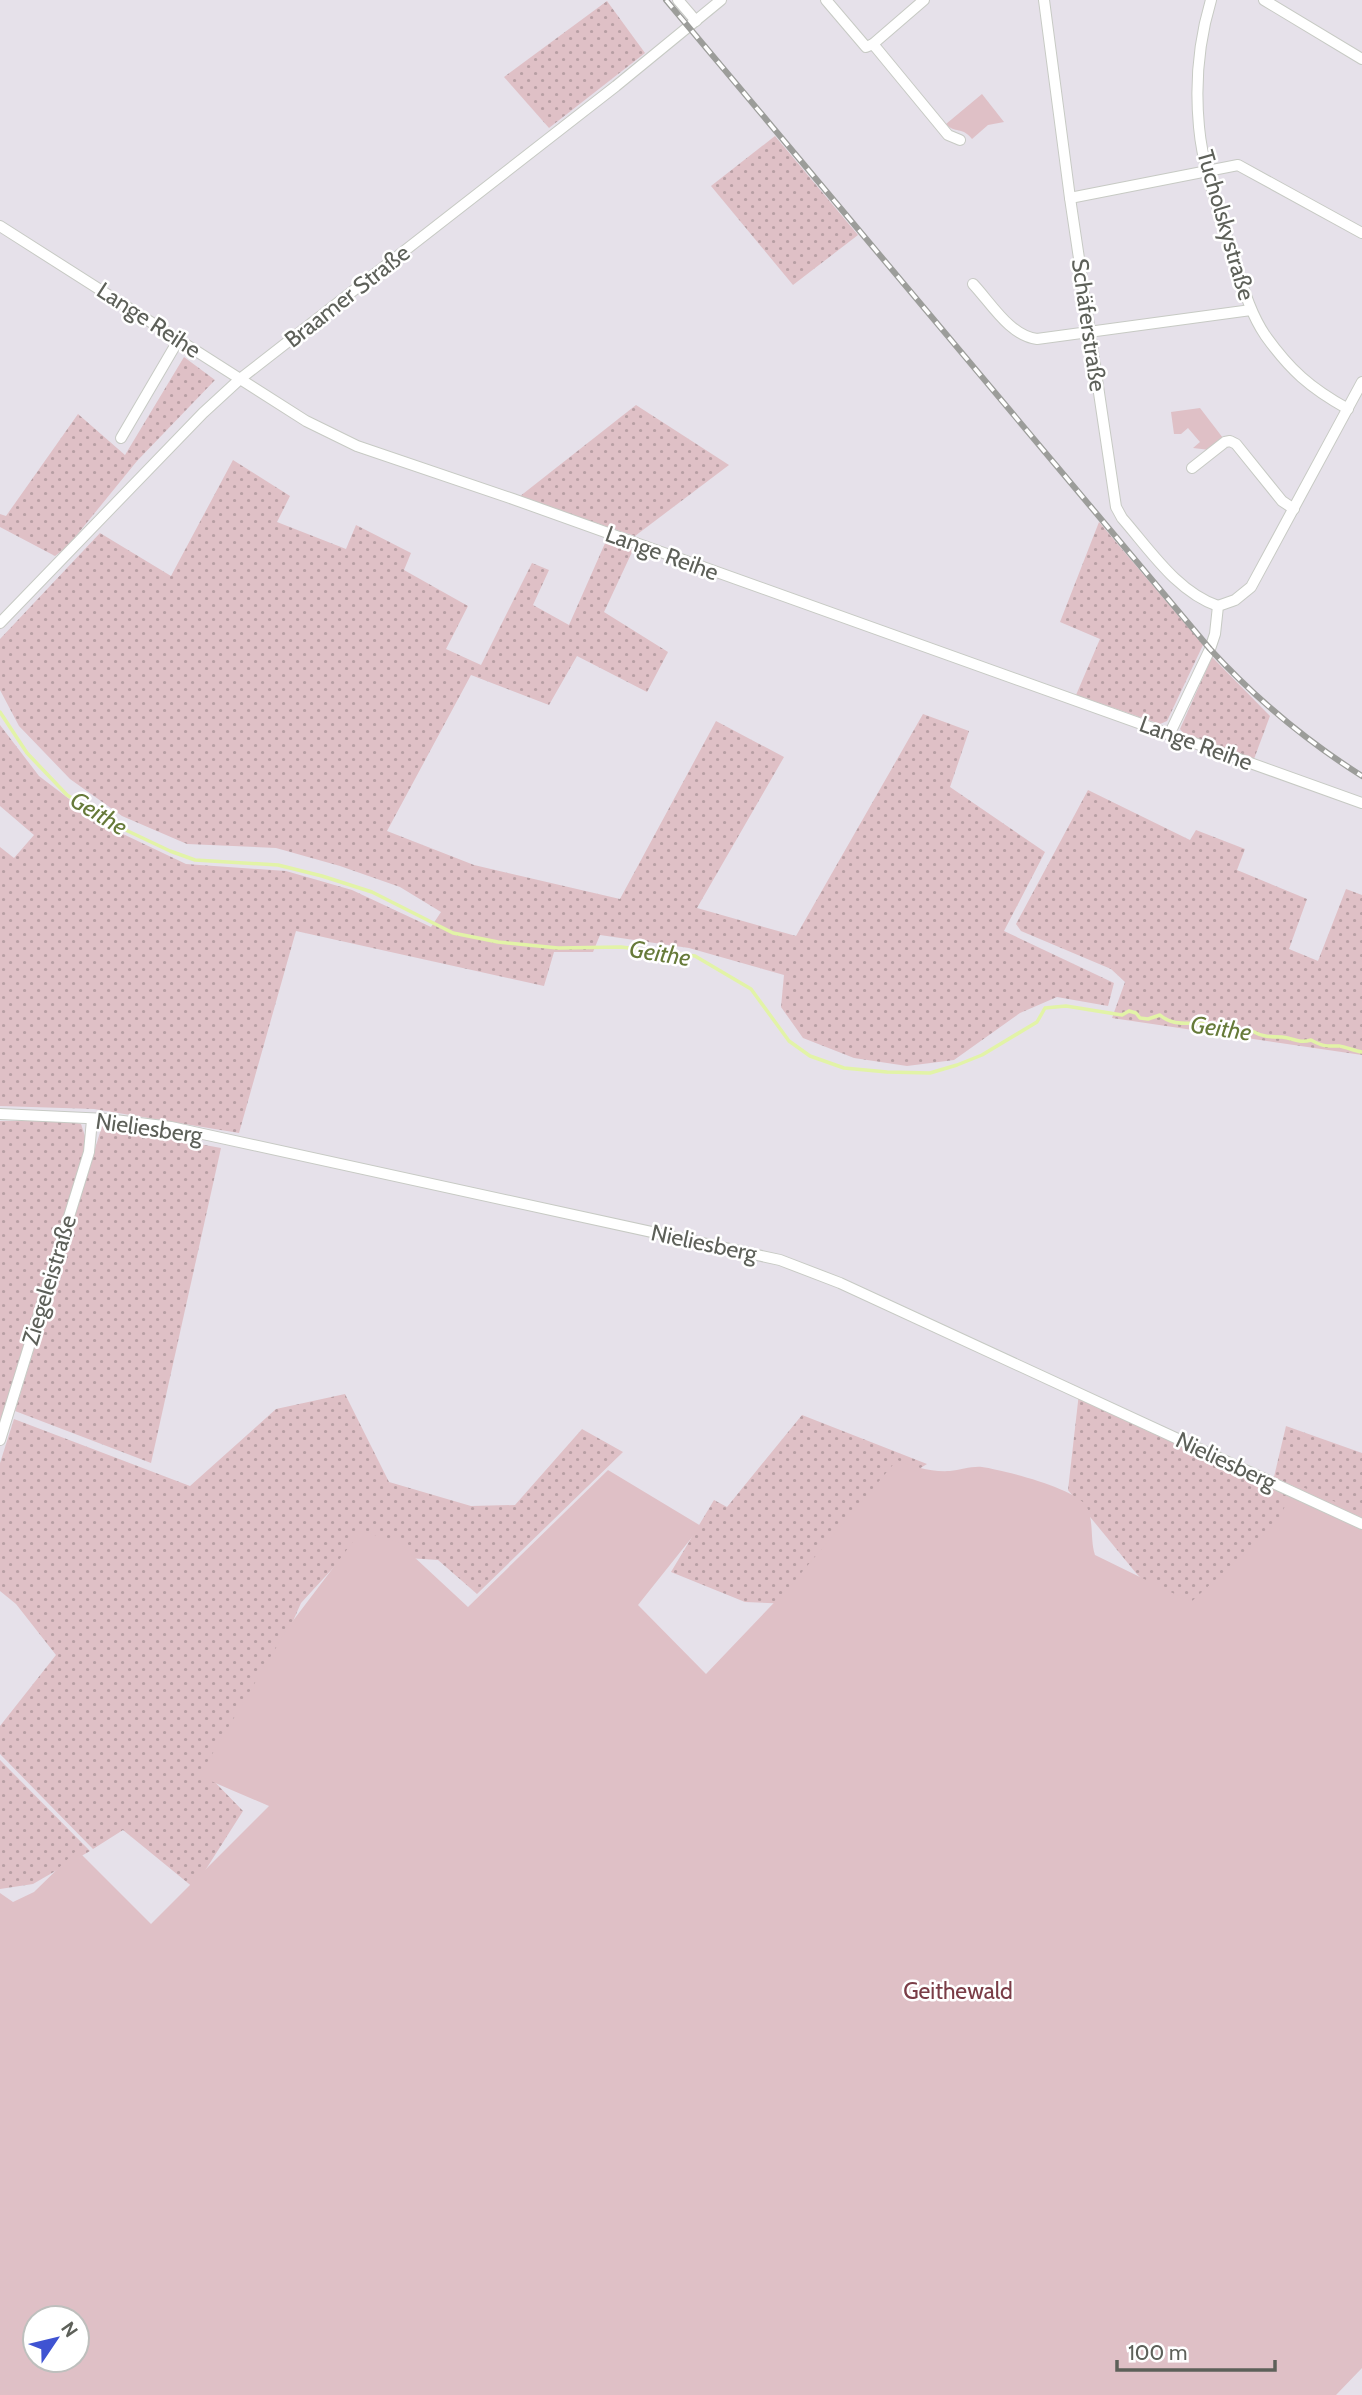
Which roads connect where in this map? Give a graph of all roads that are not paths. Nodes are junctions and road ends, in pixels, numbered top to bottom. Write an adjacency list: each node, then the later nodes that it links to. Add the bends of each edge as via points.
1 (678, 0): 8 (street)
2 (721, 0): 8 (street, Braamer Straße)
3 (826, 0): 9 (street, via 866,47)
4 (924, 0): 9 (street)
5 (1044, 0): 13 (street, Schäferstraße)
6 (1211, 0): 12 (street, Tucholskystraße, via 1202,31 1199,76 1199,127)
7 (1264, 0): 10 (street)
8 (696, 21): 20 (street, Braamer Straße)
9 (873, 44): 11 (street, via 948,135)
10 (1362, 59)
11 (960, 140)
12 (1208, 172): 13 (street); 15 (street, via 1238,165); 17 (street, Tucholskystraße)
13 (1070, 198): 18 (street, Schäferstraße)
14 (0, 226): 19 (street, Lange Reihe)
15 (1362, 233)
16 (973, 284): 18 (street, via 1014,330 1029,339)
17 (1251, 310): 18 (street); 22 (street, Tucholskystraße, via 1288,365 1307,384)
18 (1091, 334): 26 (street, Schäferstraße, via 1116,507 1182,586)
19 (179, 339): 20 (street, Lange Reihe); 23 (street)
20 (240, 379): 27 (street, Braamer Straße); 28 (street, Lange Reihe, via 356,446)
21 (1362, 382): 22 (street)
22 (1348, 409): 25 (street)
23 (121, 438)
24 (1192, 468): 25 (street, via 1230,441)
25 (1294, 509): 26 (street, via 1251,587)
26 (1218, 606): 28 (street, via 1210,649)
27 (0, 623)
28 (1169, 735): 29 (street, Lange Reihe)
29 (1362, 803)
30 (0, 1114): 31 (street, Nieliesberg)
31 (92, 1120): 32 (street, Ziegeleistraße, via 89,1152); 33 (street, Nieliesberg, via 171,1127 802,1266)
32 (0, 1440)
33 (1362, 1524)

